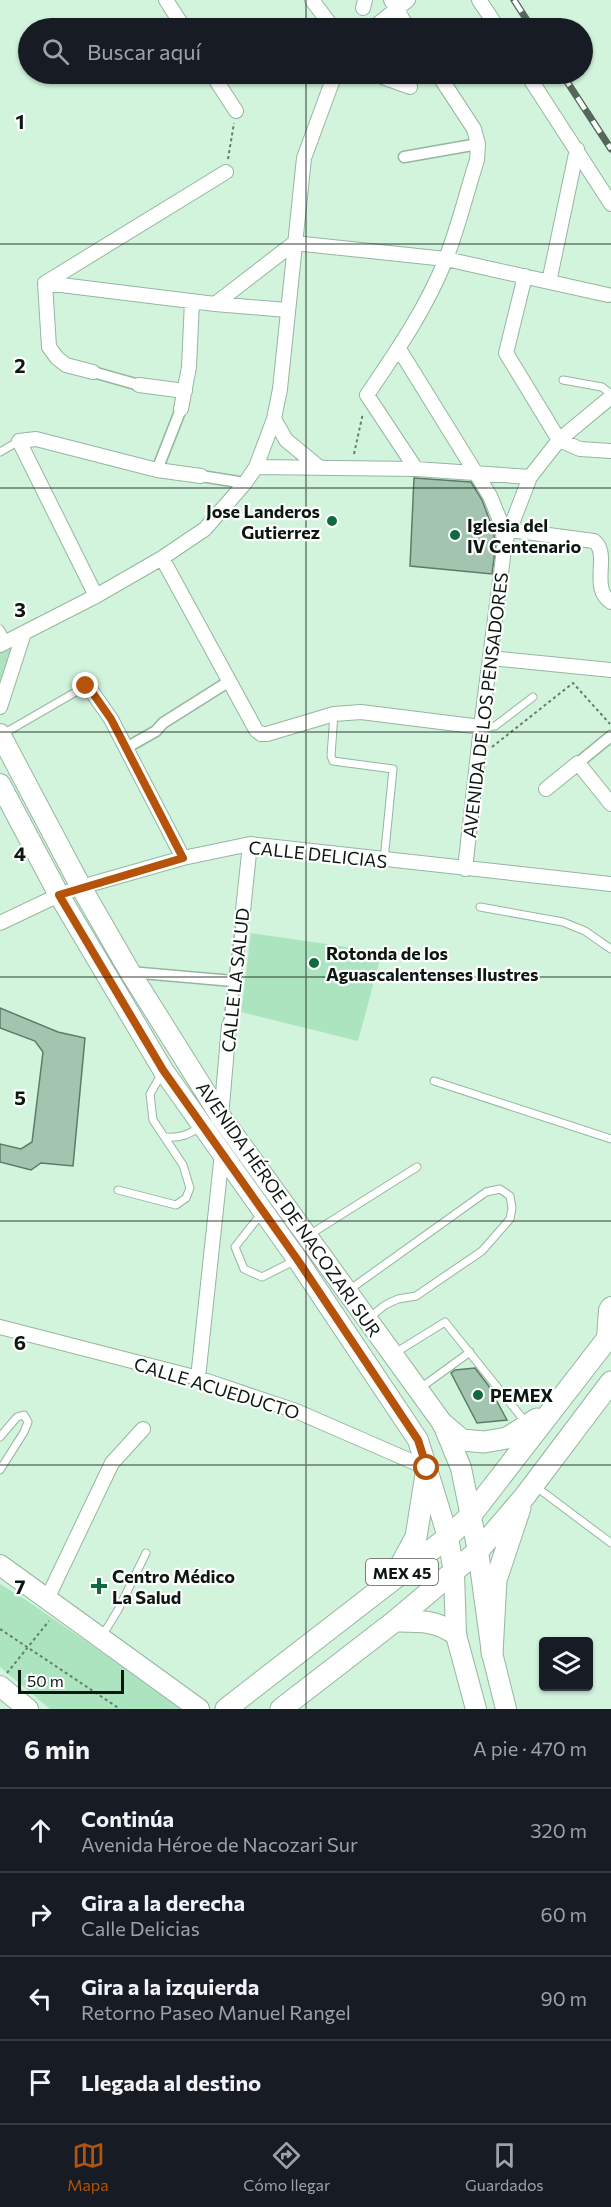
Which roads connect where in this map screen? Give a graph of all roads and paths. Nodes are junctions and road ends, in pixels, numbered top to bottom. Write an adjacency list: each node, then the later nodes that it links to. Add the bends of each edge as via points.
1 (166, 0): 6 (street)
2 (312, 0): 7 (street)
3 (408, 0): 5 (street)
4 (479, 0): 10 (street)
5 (393, 4): 8 (street); 9 (street)
6 (178, 18)
7 (326, 18)
8 (381, 18)
9 (402, 18)
10 (491, 18)
11 (218, 84): 17 (street)
12 (331, 84): 23 (street, via 304,158)
13 (402, 84): 16 (street)
14 (445, 84): 18 (street, via 474,129)
15 (534, 84): 19 (street)
16 (410, 87)
17 (236, 111): 21 (path)
18 (478, 144): 20 (street); 24 (street, via 477,160)
19 (577, 149): 22 (street); 26 (street)
20 (404, 157)
21 (226, 172): 27 (street)
22 (611, 204)
23 (294, 243): 24 (street); 30 (street); 31 (street)
24 (446, 259): 25 (street); 32 (street)
25 (525, 276): 26 (street); 41 (street, via 506,353)
26 (549, 282): 28 (street)
27 (45, 283): 29 (street); 33 (street, via 49,347 66,365)
28 (608, 295)
29 (192, 301): 30 (street); 36 (street)
30 (214, 304): 31 (street)
31 (287, 310): 40 (street)
32 (399, 349): 37 (street); 50 (street, AVENIDA DE LOS PENSADORES)
33 (93, 372): 35 (street)
34 (563, 380): 38 (lane, via 602,387)
35 (139, 385): 36 (street)
36 (185, 391): 39 (street)
37 (367, 395): 47 (path); 49 (street)
38 (611, 395): 41 (street, AVENIDA DE LOS PENSADORES)
39 (181, 409): 48 (street)
40 (274, 419): 45 (street); 46 (street, via 286,440)
41 (559, 440): 43 (street, via 580,449); 52 (street, AVENIDA DE LOS PENSADORES)
42 (19, 441): 44 (lane); 48 (street, via 36,439); 56 (street)
43 (611, 451)
44 (0, 452)
45 (256, 467): 46 (street); 53 (street)
46 (320, 468): 47 (street)
47 (350, 469): 49 (street)
48 (157, 470): 51 (street)
49 (416, 470): 50 (street)
50 (475, 473): 52 (street); 54 (street, AVENIDA DE LOS PENSADORES)
51 (201, 476): 53 (street)
52 (530, 477): 54 (street, AVENIDA DE LOS PENSADORES)
53 (245, 483): 55 (street, via 205,529)
54 (507, 536): 57 (street, via 594,541 603,551 601,589 604,598); 61 (street, AVENIDA DE LOS PENSADORES)
55 (162, 558): 56 (street); 63 (street)
56 (96, 596): 59 (street)
57 (611, 602)
58 (0, 628): 60 (lane)
59 (24, 633): 60 (street); 66 (street)
60 (4, 643)
61 (490, 658): 62 (street); 69 (street, AVENIDA DE LOS PENSADORES)
62 (611, 670)
63 (228, 682): 67 (street, via 261,734); 72 (street)
64 (86, 686): 70 (lane); 72 (street, via 111,719)
65 (533, 697): 69 (lane, via 495,726)
66 (0, 707)
67 (334, 714): 69 (street, via 361,711); 80 (lane, via 333,761 393,769)
68 (611, 725): 73 (path, via 573,682)
69 (481, 727): 73 (street, AVENIDA DE LOS PENSADORES)
70 (0, 735): 83 (main road, AVENIDA HÉROE DE NACOZARI SUR)
71 (611, 736): 74 (street)
72 (126, 748): 79 (street)
73 (478, 758): 81 (street, AVENIDA DE LOS PENSADORES)
74 (578, 763): 76 (street); 77 (street)
75 (0, 784): 84 (main road, AVENIDA HÉROE DE NACOZARI SUR)
76 (546, 789)
77 (611, 804)
78 (250, 844): 79 (street, CALLE DELICIAS); 80 (street, CALLE DELICIAS); 86 (street, CALLE LA SALUD)
79 (183, 858): 83 (street, CALLE DELICIAS)
80 (384, 860): 81 (street, CALLE DELICIAS)
81 (465, 869): 82 (street, CALLE DELICIAS)
82 (611, 884)
83 (81, 887): 84 (street, CALLE DELICIAS); 89 (main road, AVENIDA HÉROE DE NACOZARI SUR)
84 (59, 895): 87 (street, CALLE DELICIAS); 92 (main road, AVENIDA HÉROE DE NACOZARI SUR)
85 (480, 907): 88 (lane, via 562,922 585,931)
86 (242, 920): 90 (street, CALLE LA SALUD)
87 (0, 923)
88 (611, 950)
89 (130, 972): 90 (street); 94 (main road, AVENIDA HÉROE DE NACOZARI SUR)
90 (233, 981): 91 (street, CALLE LA SALUD)
91 (229, 1025): 94 (street, CALLE LA SALUD)
92 (163, 1070): 95 (main road, AVENIDA HÉROE DE NACOZARI SUR); 96 (lane, via 150,1094 153,1120)
93 (434, 1081): 97 (lane)
94 (221, 1117): 102 (main road, AVENIDA HÉROE DE NACOZARI SUR)
95 (202, 1125): 96 (lane, via 179,1138); 98 (main road, AVENIDA HÉROE DE NACOZARI SUR)
96 (166, 1137): 100 (lane, via 189,1179 186,1198 176,1205)
97 (611, 1139)
98 (222, 1153): 101 (main road, AVENIDA HÉROE DE NACOZARI SUR); 111 (street)
99 (417, 1167): 102 (lane)
100 (118, 1190)
101 (263, 1212): 103 (main road, AVENIDA HÉROE DE NACOZARI SUR); 103 (lane, via 235,1247 244,1269 262,1276)
102 (307, 1236): 104 (main road, AVENIDA HÉROE DE NACOZARI SUR)
103 (297, 1259): 118 (main road, AVENIDA HÉROE DE NACOZARI SUR, via 418,1440)
104 (347, 1292): 106 (main road, AVENIDA HÉROE DE NACOZARI SUR); 106 (lane, via 486,1192 500,1189 510,1196 510,1219 482,1251 416,1296 385,1305)
105 (611, 1307): 108 (main road)
106 (367, 1319): 110 (main road, AVENIDA HÉROE DE NACOZARI SUR)
107 (2, 1330): 111 (street, CALLE ACUEDUCTO)
108 (609, 1337): 115 (main road, via 553,1410)
109 (470, 1352): 110 (lane, via 445,1322); 113 (lane); 115 (lane)
110 (393, 1355): 113 (main road, AVENIDA HÉROE DE NACOZARI SUR)
111 (198, 1378): 118 (street, CALLE ACUEDUCTO, via 296,1411)
112 (611, 1382): 120 (main road, MEX 45)
113 (418, 1390): 114 (main road, AVENIDA HÉROE DE NACOZARI SUR)
114 (443, 1424): 115 (main road, via 462,1440 484,1442); 121 (main road, AVENIDA HÉROE DE NACOZARI SUR, via 460,1468)
115 (531, 1428): 121 (main road, MEX 45)
116 (143, 1429): 129 (street, via 112,1463)
117 (0, 1437): 119 (lane, via 17,1417 24,1415 28,1422 24,1432)
118 (427, 1468): 122 (main road, AVENIDA HÉROE DE NACOZARI SUR); 128 (main road, via 416,1537)
119 (0, 1470)
120 (529, 1490): 123 (lane); 124 (main road, MEX 45); 135 (main road, via 496,1580)
121 (471, 1515): 122 (main road, MEX 45); 124 (main road, AVENIDA HÉROE DE NACOZARI SUR)
122 (448, 1537): 127 (main road, AVENIDA HÉROE DE NACOZARI SUR); 128 (main road, MEX 45)
123 (611, 1543)
124 (478, 1551): 127 (main road, MEX 45); 135 (main road, AVENIDA HÉROE DE NACOZARI SUR)
125 (146, 1553): 133 (lane)
126 (0, 1565): 129 (main road)
127 (454, 1572): 130 (main road, MEX 45); 132 (main road, AVENIDA HÉROE DE NACOZARI SUR)
128 (392, 1580): 140 (main road, MEX 45)
129 (54, 1604): 133 (main road); 134 (path)
130 (395, 1621): 132 (main road, via 432,1622); 141 (main road, MEX 45)
131 (0, 1629): 134 (path)
132 (456, 1635): 142 (main road, AVENIDA HÉROE DE NACOZARI SUR)
133 (101, 1638): 139 (main road)
134 (28, 1648): 136 (path); 138 (path)
135 (492, 1653): 143 (main road, AVENIDA HÉROE DE NACOZARI SUR)
136 (3, 1680): 137 (main road)
137 (28, 1709)
138 (120, 1709)
139 (199, 1709)
140 (226, 1709)
141 (282, 1709)
142 (476, 1709)
143 (506, 1709)

